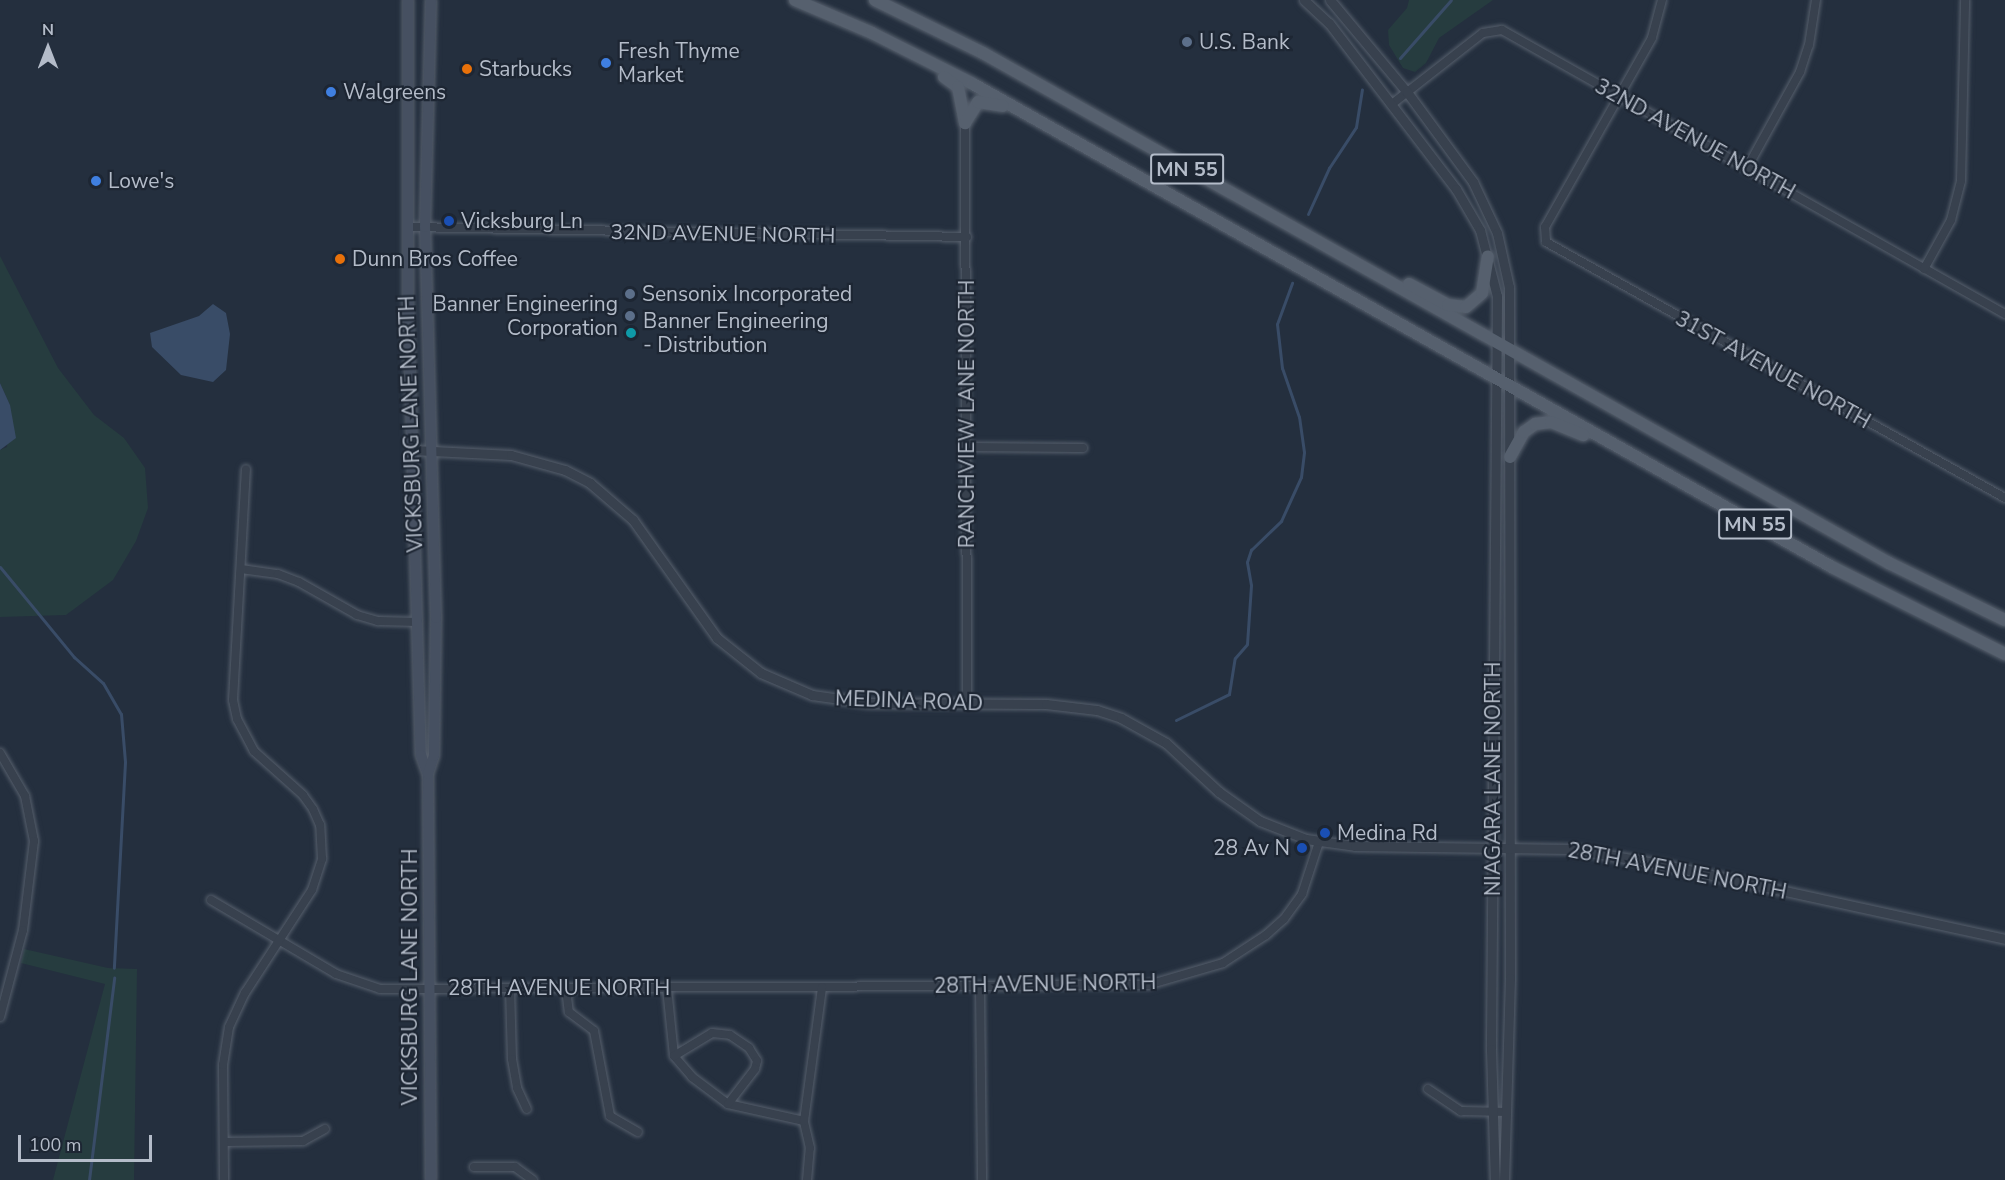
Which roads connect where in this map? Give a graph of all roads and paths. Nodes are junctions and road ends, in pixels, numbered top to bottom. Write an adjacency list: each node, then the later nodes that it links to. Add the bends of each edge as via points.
1 (408, 0): 17 (main road, VICKSBURG LANE NORTH)
2 (431, 0): 18 (main road, VICKSBURG LANE NORTH)
3 (795, 0): 10 (main road, MN 55)
4 (875, 0): 21 (main road, MN 55, via 983,53)
5 (1304, 0): 13 (street, NIAGARA LANE NORTH, via 1329,23)
6 (1329, 0): 11 (street, NIAGARA LANE NORTH)
7 (1662, 0): 12 (street, via 1652,38)
8 (1816, 0): 16 (street, via 1800,72)
9 (1965, 0): 22 (street, via 1961,181 1951,220)
10 (844, 21): 14 (main road, MN 55); 15 (main road, via 871,41 955,83)
11 (1407, 92): 12 (street, 32ND AVENUE NORTH, via 1483,33 1496,29); 13 (street, 32ND AVENUE NORTH); 25 (street, NIAGARA LANE NORTH, via 1473,182 1494,226 1509,286)
12 (1619, 97): 16 (street, 32ND AVENUE NORTH); 35 (street, 31ST AVENUE NORTH, via 1545,227 1544,237 1561,251)
13 (1392, 104): 20 (street, NIAGARA LANE NORTH, via 1456,189 1480,230)
14 (1019, 110): 15 (main road, via 978,102); 26 (main road, MN 55)
15 (965, 123): 19 (street, RANCHVIEW LANE NORTH)
16 (1747, 168): 22 (street, 32ND AVENUE NORTH)
17 (408, 227): 18 (street, 32ND AVENUE NORTH); 31 (main road, VICKSBURG LANE NORTH)
18 (425, 227): 19 (street, 32ND AVENUE NORTH, via 562,233); 32 (main road, VICKSBURG LANE NORTH)
19 (967, 237): 28 (street, RANCHVIEW LANE NORTH)
20 (1488, 256): 21 (main road, via 1482,293 1472,305 1460,308); 24 (street, NIAGARA LANE NORTH, via 1497,296)
21 (1366, 268): 24 (main road, MN 55)
22 (1924, 269): 23 (street, 32ND AVENUE NORTH)
23 (2005, 314)
24 (1497, 343): 25 (main road, MN 55); 26 (street, NIAGARA LANE NORTH)
25 (1511, 350): 27 (street, NIAGARA LANE NORTH); 37 (main road, MN 55, via 1889,562)
26 (1495, 379): 27 (main road, MN 55); 44 (street, NIAGARA LANE NORTH)
27 (1510, 387): 29 (main road, MN 55); 33 (street, NIAGARA LANE NORTH)
28 (966, 447): 30 (street); 40 (street, RANCHVIEW LANE NORTH)
29 (1618, 447): 33 (main road, via 1544,422 1524,432); 39 (main road, MN 55, via 1832,567)
30 (1083, 448)
31 (413, 450): 32 (street, MEDINA ROAD); 38 (main road, VICKSBURG LANE NORTH)
32 (431, 450): 40 (street, MEDINA ROAD, via 511,455 556,467 590,483 633,520 717,638 737,657 786,686 840,702); 42 (main road, VICKSBURG LANE NORTH, via 435,675 434,756)
33 (1510, 457): 45 (street, NIAGARA LANE NORTH)
34 (246, 469): 36 (street)
35 (2005, 498)
36 (241, 569): 38 (street, via 299,582 357,615 378,621); 47 (street, via 233,682 237,718 254,751 303,795 320,825 322,842 319,875)
37 (2005, 620)
38 (418, 622): 42 (main road, VICKSBURG LANE NORTH, via 421,755)
39 (2005, 654)
40 (967, 704): 43 (street, MEDINA ROAD, via 1072,705 1121,718 1166,743 1253,816 1282,831)
41 (0, 753): 55 (street, via 25,796 34,841 25,919)
42 (428, 775): 53 (main road, VICKSBURG LANE NORTH)
43 (1319, 842): 44 (street, 28TH AVENUE NORTH, via 1355,846); 49 (street, 28TH AVENUE NORTH, via 1309,881 1284,920 1223,963 1148,985)
44 (1493, 846): 45 (street, 28TH AVENUE NORTH); 60 (street, NIAGARA LANE NORTH)
45 (1510, 846): 48 (street, 28TH AVENUE NORTH, via 1573,849 1656,863); 61 (street, NIAGARA LANE NORTH)
46 (211, 900): 47 (street, 28TH AVENUE NORTH)
47 (280, 939): 53 (street, 28TH AVENUE NORTH, via 315,963 357,983 380,989); 65 (street, via 235,1009 229,1027 223,1065)
48 (2005, 939)
49 (980, 986): 50 (street, 28TH AVENUE NORTH); 71 (street)
50 (822, 987): 52 (street, 28TH AVENUE NORTH); 62 (street)
51 (510, 988): 53 (street, 28TH AVENUE NORTH); 54 (street, 28TH AVENUE NORTH); 59 (street, via 512,1059 517,1088)
52 (667, 988): 54 (street, 28TH AVENUE NORTH); 56 (street)
53 (430, 989): 68 (main road, VICKSBURG LANE NORTH)
54 (566, 989): 64 (street, via 572,1017 594,1031 610,1116)
55 (0, 1017)
56 (674, 1056): 58 (street, via 699,1083); 58 (street, via 712,1033 730,1035 749,1048 757,1061 755,1069)
57 (1428, 1089): 60 (street, via 1461,1111)
58 (728, 1104): 62 (street)
59 (527, 1109)
60 (1493, 1112): 61 (street); 72 (street, NIAGARA LANE NORTH)
61 (1507, 1112): 73 (street, NIAGARA LANE NORTH)
62 (804, 1121): 70 (street, via 810,1148)
63 (325, 1129): 65 (street, via 303,1140)
64 (638, 1132)
65 (224, 1142): 67 (street)
66 (474, 1167): 69 (street, via 515,1167)
67 (224, 1180)
68 (431, 1180)
69 (533, 1180)
70 (807, 1180)
71 (982, 1180)
72 (1495, 1180)
73 (1504, 1180)

